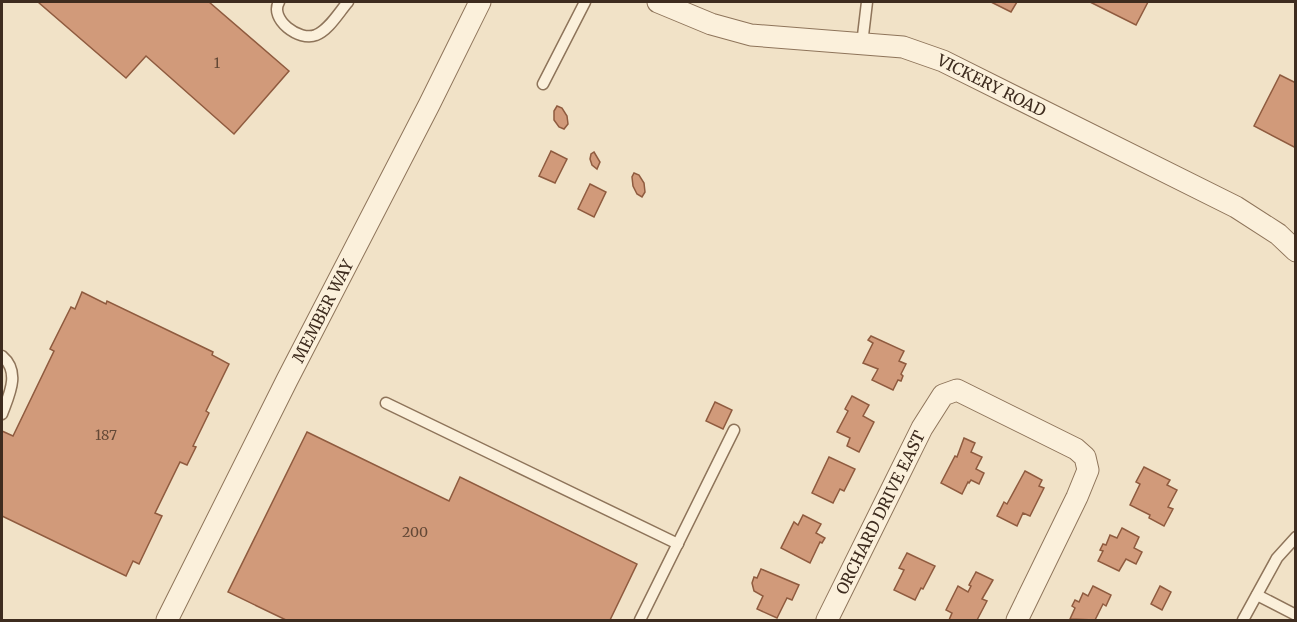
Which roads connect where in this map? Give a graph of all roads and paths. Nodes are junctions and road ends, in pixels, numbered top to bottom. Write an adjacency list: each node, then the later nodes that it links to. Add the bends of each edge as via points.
1 (279, 2): 2 (lane, via 279,17 304,37 323,31)
2 (348, 2)
3 (480, 2): 18 (street, MEMBER WAY)
4 (585, 2): 8 (lane)
5 (658, 2): 7 (street, VICKERY ROAD, via 711,24 752,35)
6 (867, 2): 7 (lane)
7 (862, 44): 9 (street, VICKERY ROAD, via 903,48 943,61 1236,207 1278,234)
8 (543, 84)
9 (1296, 251)
10 (2, 356): 12 (lane, via 12,370 12,389)
11 (386, 403): 15 (lane)
12 (2, 414)
13 (734, 430): 15 (lane)
14 (1296, 537): 16 (lane, via 1277,558)
15 (678, 544): 19 (lane)
16 (1257, 595): 17 (lane); 22 (lane)
17 (1296, 615)
18 (167, 621)
19 (640, 621)
20 (827, 621): 21 (street, ORCHARD DRIVE EAST, via 922,428 943,396 957,390 1085,457 1088,470 1077,498)
21 (1017, 621)
22 (1243, 621)

